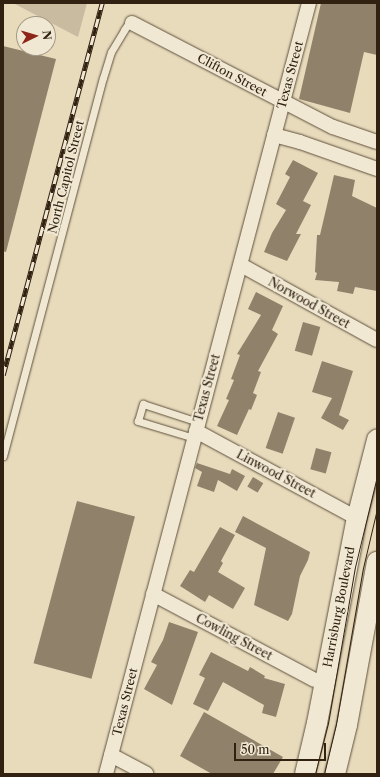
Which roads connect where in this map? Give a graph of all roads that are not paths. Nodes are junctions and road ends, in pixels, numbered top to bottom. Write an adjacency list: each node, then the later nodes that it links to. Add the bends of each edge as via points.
1 (309, 3): 3 (street, Texas Street)
2 (132, 23): 3 (street, Clifton Street); 11 (lane, North Capitol Street, via 128,24 111,52 103,78)
3 (282, 102): 4 (street, Texas Street); 5 (street, Clifton Street, via 333,126)
4 (274, 136): 6 (street, via 300,142); 7 (street, Texas Street)
5 (377, 142)
6 (377, 169)
7 (241, 265): 8 (street, Norwood Street); 9 (street, Texas Street)
8 (377, 340)
9 (196, 430): 9 (lane, via 143,404 138,421); 12 (street, Linwood Street); 14 (street, Texas Street)
10 (377, 440): 12 (main road, Harrisburg Boulevard)
11 (3, 456)
12 (357, 518): 16 (main road); 21 (main road, Harrisburg Boulevard)
13 (377, 562): 15 (main road)
14 (153, 594): 16 (street, Cowling Street); 17 (street, Texas Street)
15 (372, 610): 22 (main road); 23 (main road, via 361,704)
16 (315, 680): 20 (main road)
17 (111, 755): 18 (street, Texas Street); 19 (street)
18 (106, 774)
19 (146, 774)
20 (292, 774)
21 (305, 774)
22 (335, 774)
23 (348, 774)

